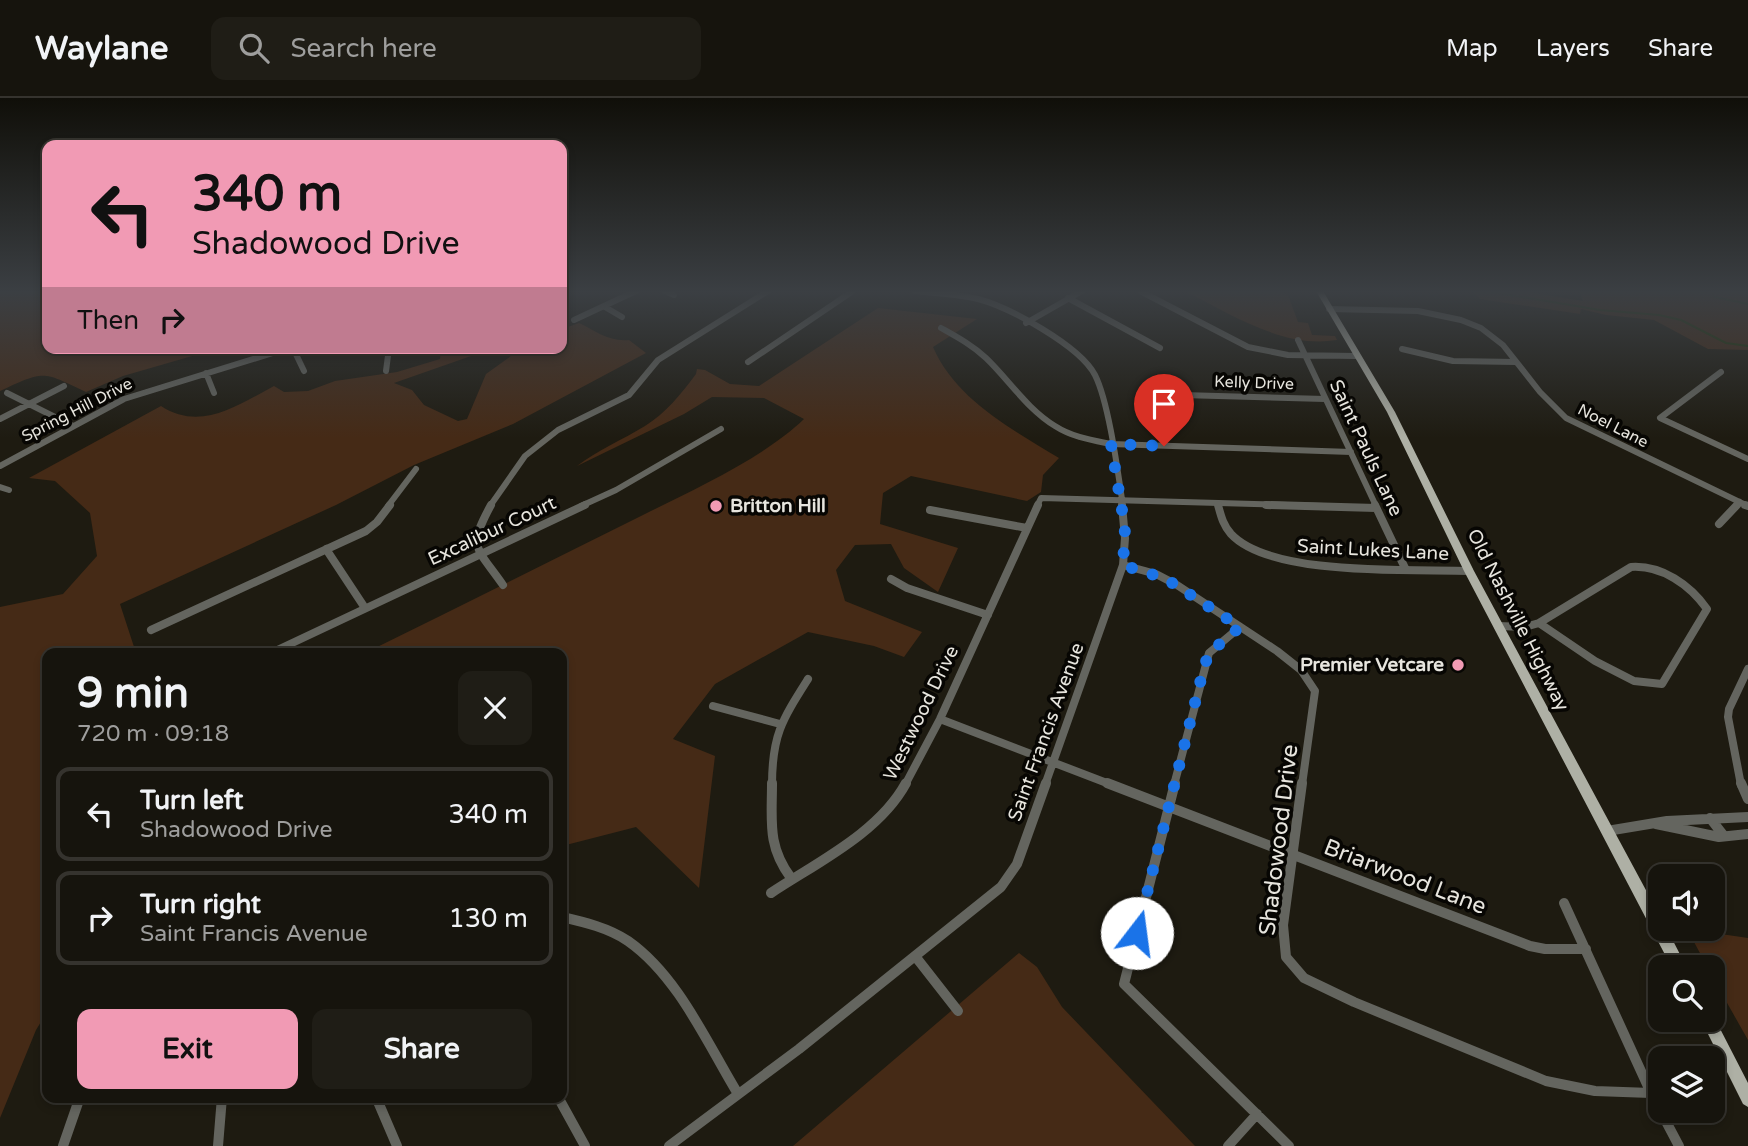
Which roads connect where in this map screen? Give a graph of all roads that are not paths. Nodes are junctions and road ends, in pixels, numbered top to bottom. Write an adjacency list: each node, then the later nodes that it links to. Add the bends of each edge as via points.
1 (690, 340): 47 (street, via 658,360 629,395 558,430 532,449 483,517 476,533)
2 (781, 340): 17 (street)
3 (966, 340): 32 (street, via 1050,423 1084,440)
4 (1055, 340): 32 (street, Saint Francis Avenue, via 1089,365)
5 (1145, 340): 10 (street)
6 (1234, 340): 15 (street, via 1281,355)
7 (1298, 340): 15 (street, Saint Pauls Lane)
8 (1347, 340): 16 (main road, Old Nashville Highway)
9 (1498, 340): 18 (street, Noel Lane)
10 (1160, 348)
11 (1402, 349): 18 (street, via 1453,361)
12 (271, 354): 22 (street, Spring Hill Drive)
13 (294, 354): 19 (street)
14 (388, 354): 20 (street)
15 (1305, 355): 16 (street); 27 (street, Saint Pauls Lane)
16 (1356, 356): 50 (main road, Old Nashville Highway, via 1419,464)
17 (748, 362)
18 (1516, 362): 41 (street, Noel Lane, via 1546,400 1572,422)
19 (304, 371)
20 (386, 371)
21 (1721, 372): 34 (street, via 1660,418)
22 (206, 373): 24 (street); 30 (street, Spring Hill Drive, via 124,399)
23 (64, 386): 28 (street)
24 (214, 393)
25 (7, 394): 28 (street)
26 (1182, 395): 27 (street, Kelly Drive)
27 (1325, 399): 33 (street, Saint Pauls Lane)
28 (29, 404): 29 (street); 30 (street)
29 (0, 419)
30 (73, 426): 35 (street, Spring Hill Drive)
31 (721, 429): 47 (street, Excalibur Court, via 616,490)
32 (1111, 444): 33 (street); 39 (street, Saint Francis Avenue)
33 (1351, 452): 42 (street, Saint Pauls Lane)
34 (1748, 459)
35 (0, 466)
36 (416, 469): 46 (street, via 372,526)
37 (0, 487): 38 (street)
38 (9, 490)
39 (1122, 500): 40 (street); 45 (street, Westwood Drive, via 1041,498); 48 (street, Saint Francis Avenue)
40 (1218, 504): 42 (street); 49 (street, Saint Lukes Lane, via 1225,527 1271,557 1312,565)
41 (1744, 504): 44 (street)
42 (1376, 508): 49 (street, Saint Pauls Lane)
43 (930, 510): 45 (street)
44 (1719, 524)
45 (1027, 528): 54 (street, Westwood Drive)
46 (326, 550): 53 (street); 58 (street)
47 (481, 554): 52 (street); 53 (street, Excalibur Court)
48 (1123, 565): 57 (street, Shadowood Drive, via 1166,579); 65 (street, Saint Francis Avenue)
49 (1405, 568): 50 (street, Saint Lukes Lane)
50 (1469, 571): 56 (main road, Old Nashville Highway)
51 (891, 579): 54 (street)
52 (503, 585)
53 (365, 608): 59 (street, Excalibur Court)
54 (988, 615): 63 (street, Westwood Drive)
55 (1539, 624): 55 (street, via 1640,565 1658,570 1700,598 1707,609 1662,684 1634,681); 56 (street)
56 (1498, 626): 71 (main road, Old Nashville Highway)
57 (1240, 627): 67 (street, via 1209,653); 74 (street, Shadowood Drive, via 1293,662 1315,691)
58 (151, 630)
59 (281, 648)
60 (1748, 669): 66 (street, via 1728,717)
61 (808, 679): 64 (street)
62 (713, 706): 64 (street)
63 (940, 719): 65 (street, Briarwood Lane); 75 (street, Westwood Drive, via 898,798 862,832)
64 (780, 724): 75 (street, via 772,754 772,843)
65 (1055, 762): 67 (street, Briarwood Lane); 81 (street, Saint Francis Avenue, via 1017,864 1001,887)
66 (1748, 799)
67 (1170, 806): 74 (street, Briarwood Lane); 92 (street, via 1124,984)
68 (1748, 817): 69 (street)
69 (1710, 818): 70 (street); 73 (street)
70 (1656, 824): 71 (street); 73 (street)
71 (1607, 831): 80 (main road, Old Nashville Highway)
72 (1748, 834): 73 (street)
73 (1724, 836)
74 (1294, 855): 79 (street, Briarwood Lane, via 1530,946); 85 (street, Shadowood Drive, via 1283,945 1286,957 1304,978 1546,1081 1595,1091)
75 (791, 878): 76 (street, Westwood Drive)
76 (771, 893)
77 (1564, 903): 79 (street)
78 (567, 919): 86 (street, via 610,932 648,958)
79 (1586, 949): 84 (street)
80 (1673, 955)
81 (915, 956): 82 (street); 86 (street, Saint Francis Avenue)
82 (958, 1011)
83 (1714, 1032): 87 (main road)
84 (1648, 1086)
85 (1648, 1093)
86 (738, 1094): 98 (street, Saint Francis Avenue)
87 (1748, 1099)
88 (78, 1103): 94 (street)
89 (222, 1103): 95 (street)
90 (379, 1103): 96 (street)
91 (561, 1103): 97 (street)
92 (1257, 1114): 99 (street); 100 (street)
93 (1667, 1123): 101 (street)
94 (64, 1146)
95 (218, 1146)
96 (397, 1146)
97 (585, 1146)
98 (669, 1146)
99 (1227, 1146)
100 (1289, 1146)
101 (1679, 1146)

